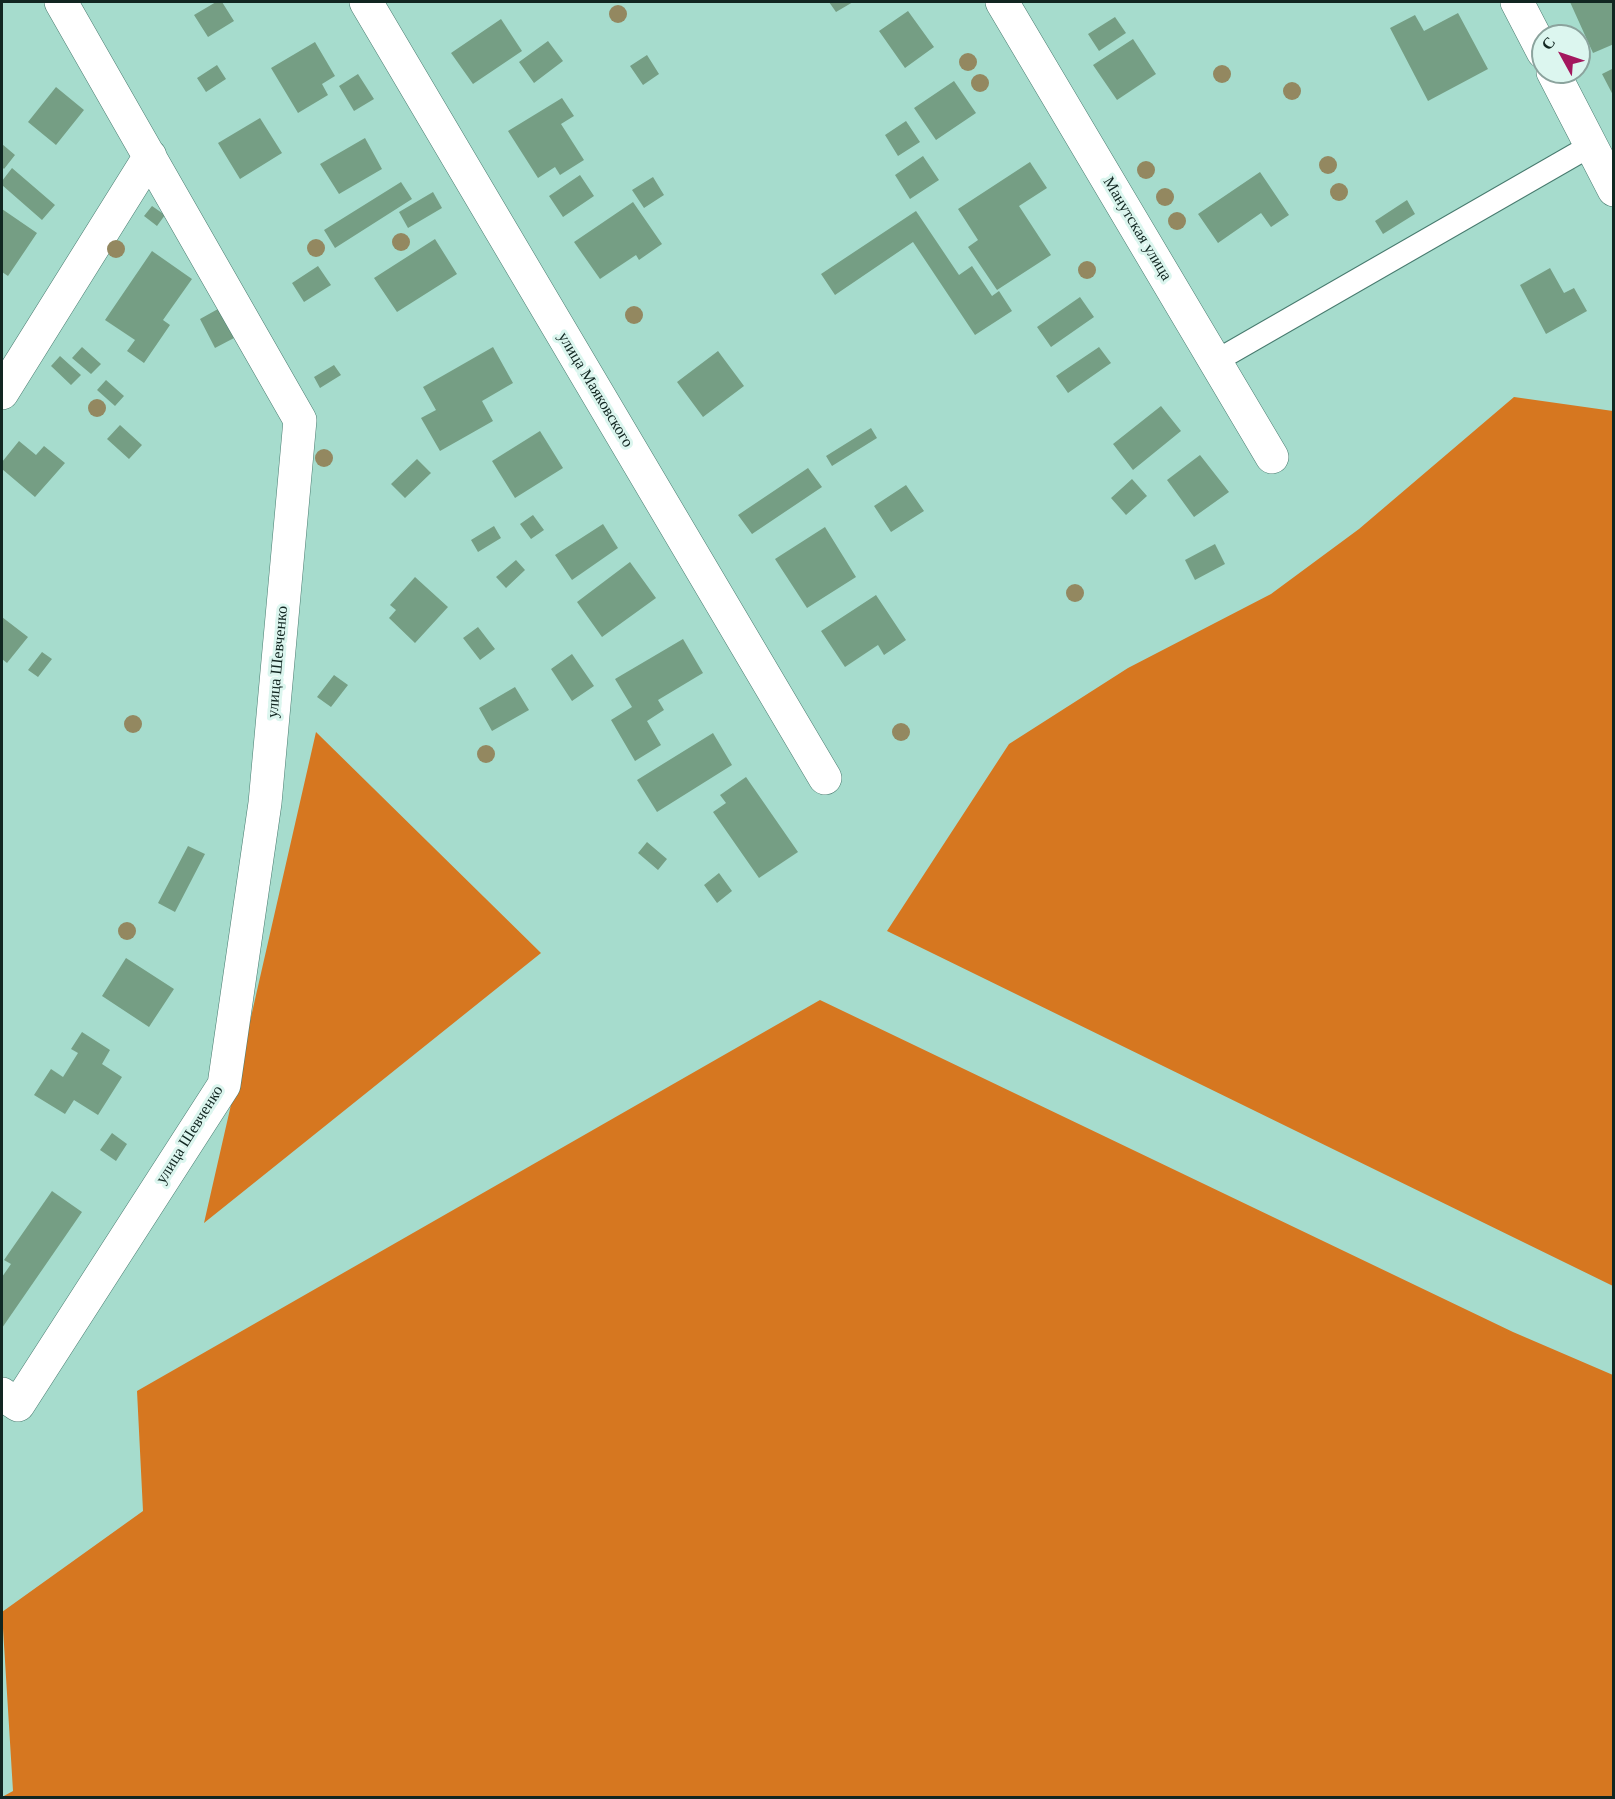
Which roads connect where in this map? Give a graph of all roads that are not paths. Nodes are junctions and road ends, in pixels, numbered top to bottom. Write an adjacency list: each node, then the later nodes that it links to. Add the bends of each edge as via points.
1 (61, 2): 8 (street)
2 (366, 2): 13 (street, улица Маяковского)
3 (1002, 2): 10 (street, Манутская улица)
4 (1517, 2): 5 (street)
5 (1531, 29)
6 (1559, 84): 7 (street)
7 (1590, 146): 9 (street); 10 (lane)
8 (150, 156): 11 (street); 14 (street, улица Шевченко, via 300,420 265,803 224,1084 18,1405)
9 (1614, 190)
10 (1216, 361): 12 (street, Манутская улица)
11 (2, 393)
12 (1272, 457)
13 (825, 778)
14 (2, 1394)

